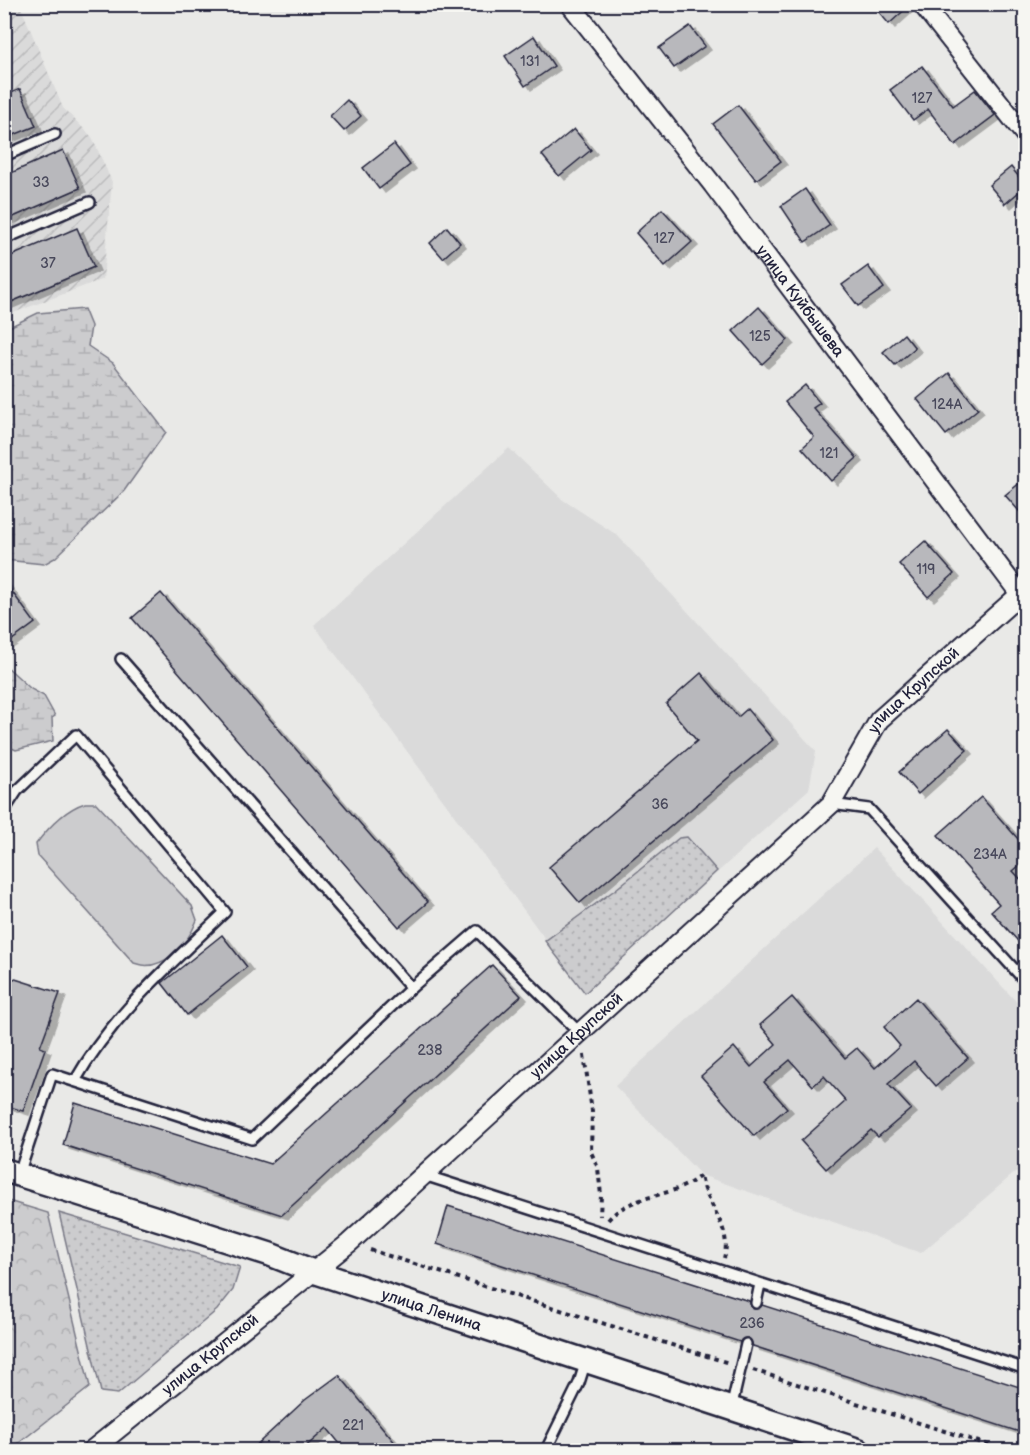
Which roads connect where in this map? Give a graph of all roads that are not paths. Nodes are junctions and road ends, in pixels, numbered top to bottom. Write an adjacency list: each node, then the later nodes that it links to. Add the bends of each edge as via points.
1 (570, 4): 8 (street, улица Куйбышева, via 728,204)
2 (922, 4): 4 (street)
3 (55, 134): 5 (lane)
4 (1026, 136)
5 (4, 156)
6 (90, 202): 7 (lane)
7 (4, 239)
8 (1024, 595): 10 (street, улица Крупской, via 879,720)
9 (121, 659): 13 (lane)
10 (831, 804): 12 (lane, via 870,809); 14 (street, улица Крупской)
11 (4, 811): 15 (lane, via 17,791 76,735 225,912 131,1003 93,1050)
12 (1026, 982)
13 (411, 988): 14 (lane, via 477,931); 15 (lane, via 252,1139)
14 (580, 1032): 17 (street, улица Крупской)
15 (75, 1082): 16 (lane, via 52,1074)
16 (12, 1172): 18 (street, улица Ленина)
17 (423, 1175): 18 (street, улица Крупской, via 349,1243); 19 (lane)
18 (312, 1271): 22 (street, улица Ленина); 25 (street, улица Крупской)
19 (760, 1284): 20 (lane); 23 (lane)
20 (756, 1303)
21 (746, 1344): 24 (lane)
22 (586, 1361): 24 (street, улица Ленина); 26 (lane)
23 (1026, 1369)
24 (731, 1409): 27 (street, улица Ленина)
25 (92, 1450)
26 (546, 1450)
27 (858, 1450)

